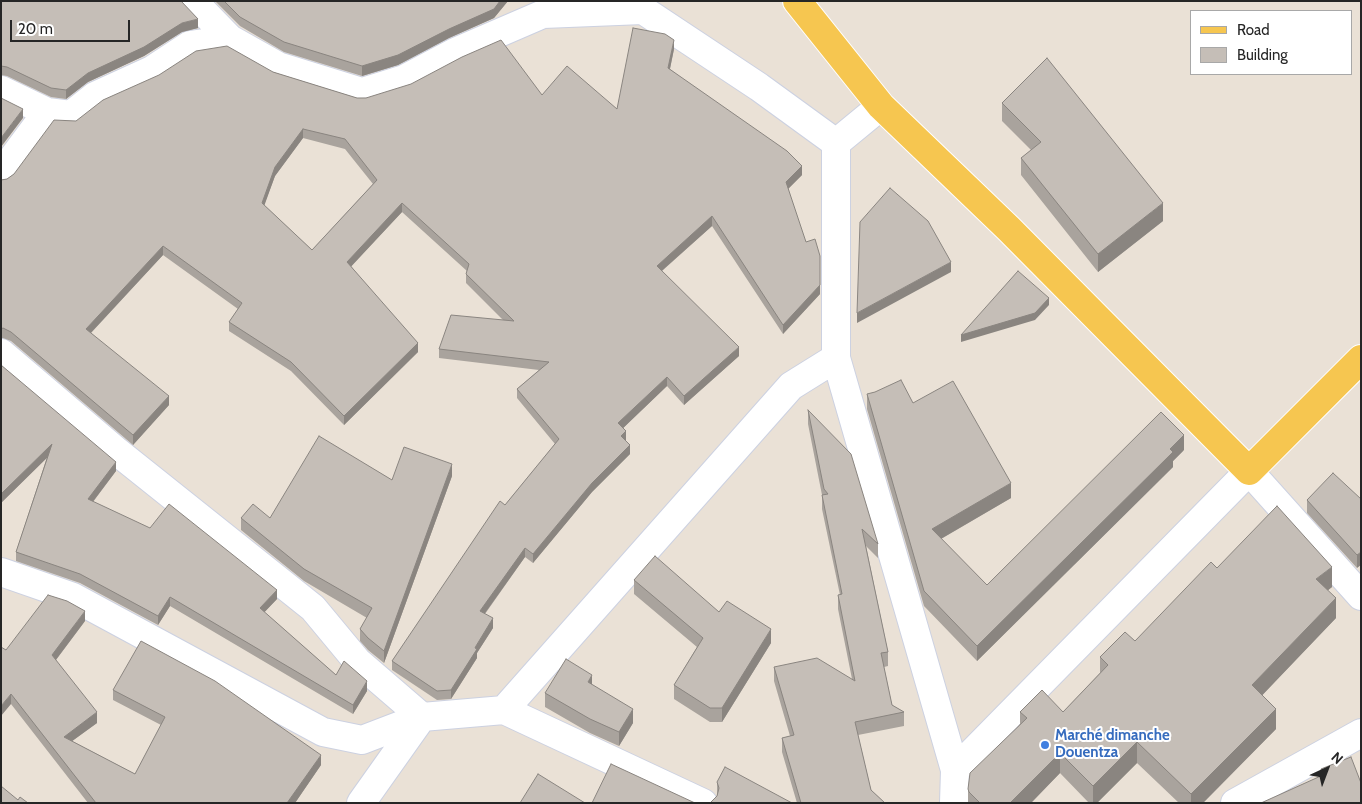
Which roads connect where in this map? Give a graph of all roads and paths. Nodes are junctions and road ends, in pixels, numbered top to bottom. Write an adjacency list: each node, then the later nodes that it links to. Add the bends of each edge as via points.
1 (193, 1): 3 (street)
2 (797, 1): 5 (main road)
3 (230, 39): 6 (street, via 190,46 152,70 95,96 71,115); 7 (street, via 278,66 362,92 404,80 455,52 543,14 643,10)
4 (1, 90): 6 (street)
5 (881, 106): 7 (street); 12 (main road, via 1009,229)
6 (47, 112): 8 (street)
7 (836, 143): 10 (street)
8 (1, 174)
9 (1, 353): 16 (street, via 115,450 313,608 357,661)
10 (836, 358): 15 (street, via 791,386); 18 (street)
11 (1361, 359): 12 (main road)
12 (1249, 471): 14 (street); 18 (street)
13 (1, 572): 16 (street, via 73,597 323,732 362,740)
14 (1361, 596)
15 (504, 710): 16 (street); 20 (street)
16 (422, 717): 19 (street)
17 (1361, 733): 22 (street)
18 (955, 770): 21 (street)
19 (361, 803)
20 (703, 803)
21 (954, 803)
22 (1235, 803)

